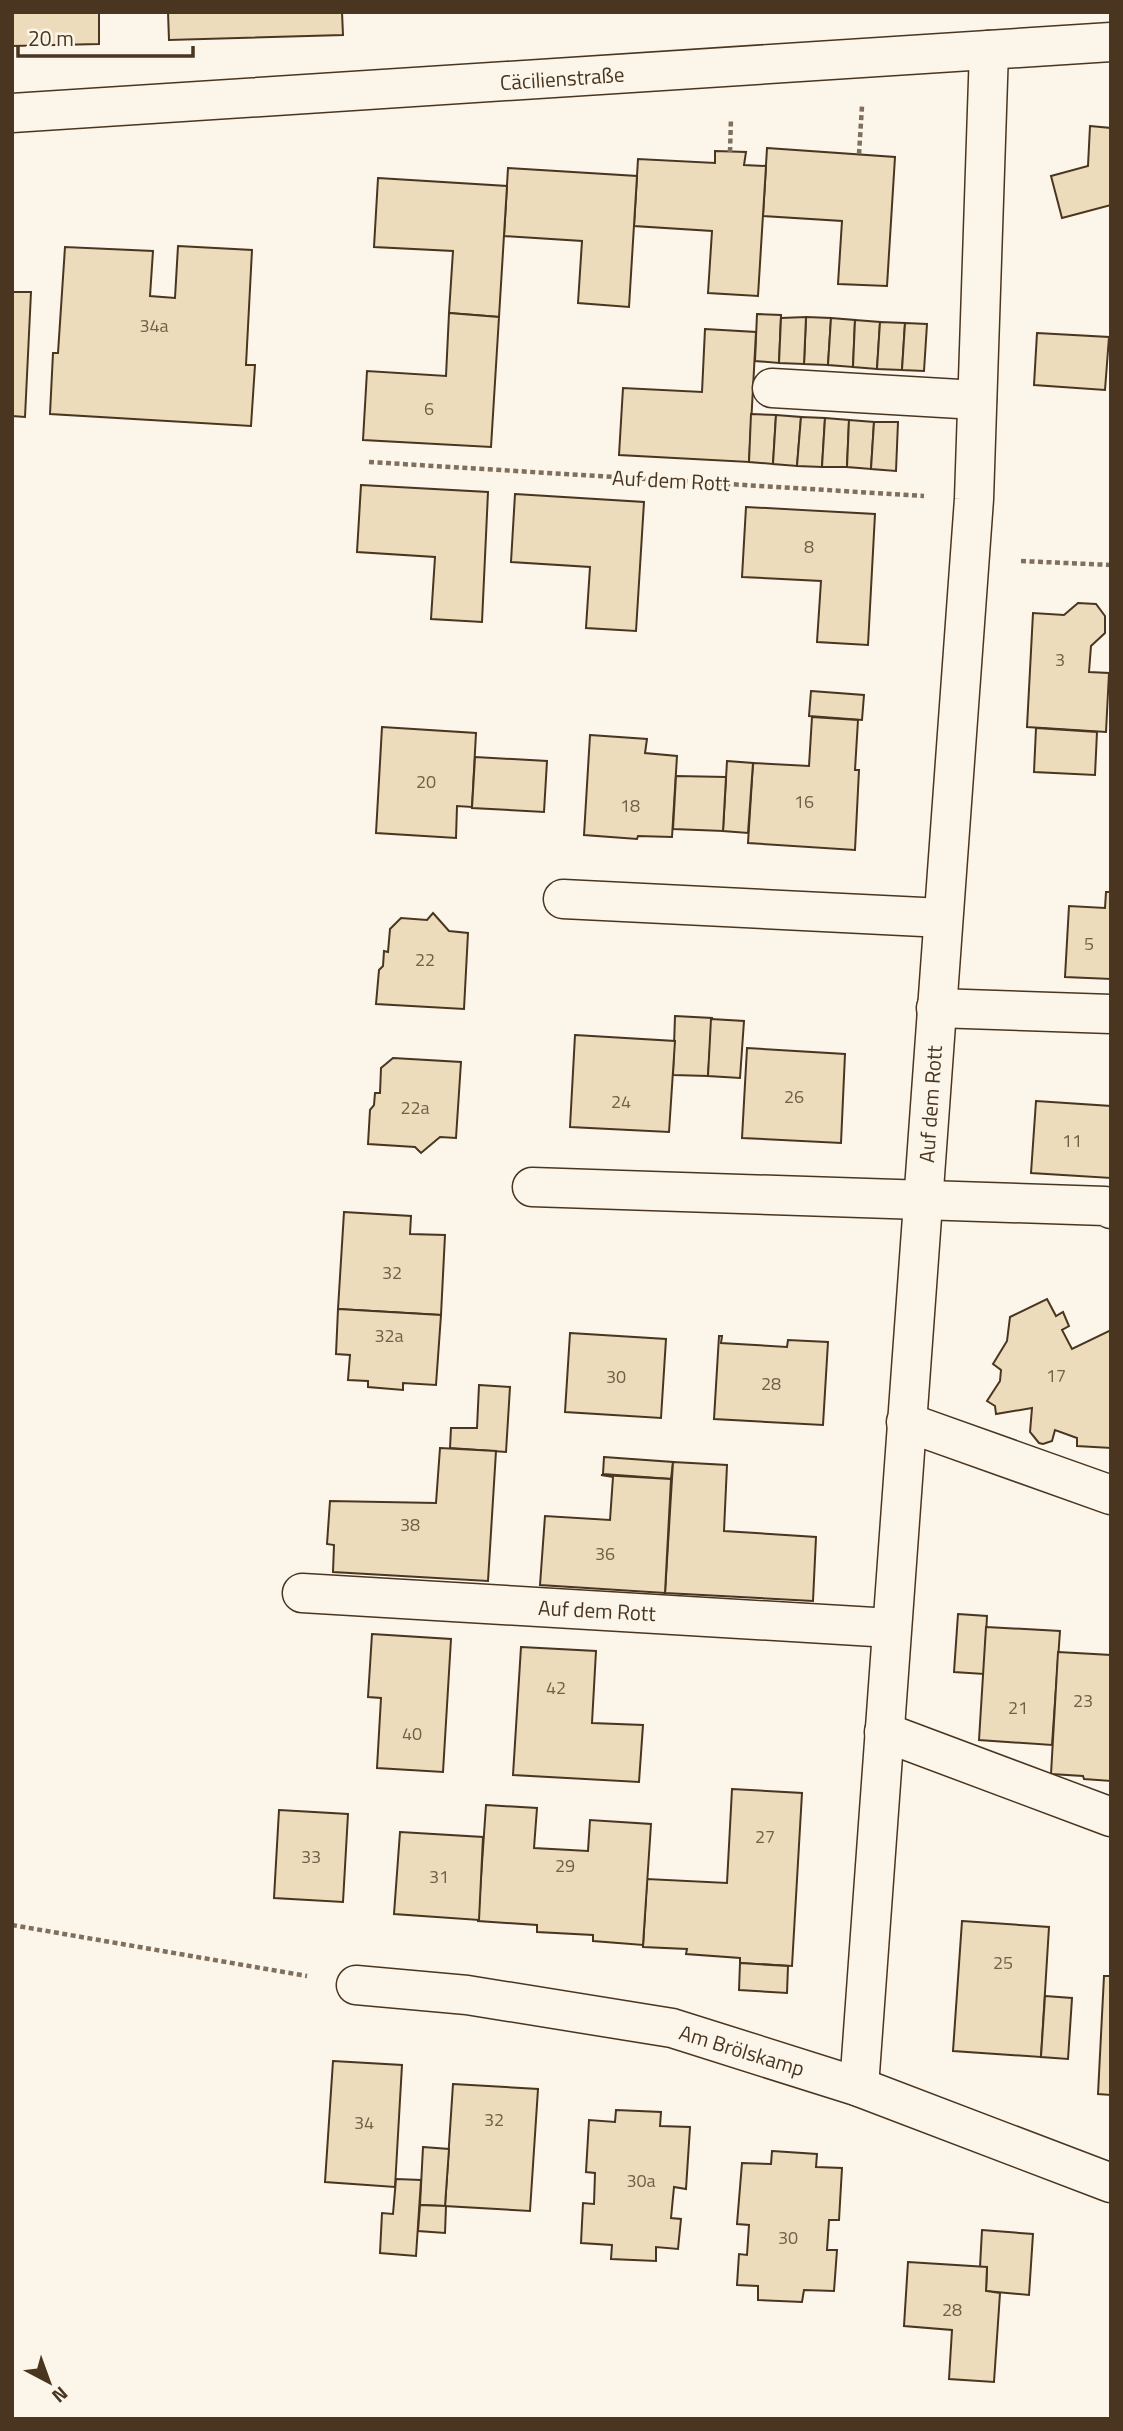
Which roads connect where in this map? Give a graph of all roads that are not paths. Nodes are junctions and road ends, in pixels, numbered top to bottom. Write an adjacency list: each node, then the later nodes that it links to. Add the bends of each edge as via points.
1 (1111, 42): 2 (street, Cäcilienstraße)
2 (989, 50): 3 (street, Cäcilienstraße); 5 (street, Auf dem Rott)
3 (12, 113)
4 (772, 388): 5 (street)
5 (977, 400): 7 (street, Auf dem Rott)
6 (563, 899): 7 (street)
7 (943, 918): 8 (street, Auf dem Rott)
8 (936, 1009): 9 (street); 11 (street, Auf dem Rott)
9 (1111, 1014)
10 (532, 1187): 11 (street)
11 (923, 1199): 12 (street); 13 (street, Auf dem Rott)
12 (1111, 1209)
13 (906, 1422): 14 (street); 16 (street, Auf dem Rott)
14 (1111, 1495)
15 (302, 1593): 16 (street, Auf dem Rott)
16 (891, 1628): 17 (street, Auf dem Rott)
17 (884, 1732): 18 (street); 20 (street, Auf dem Rott)
18 (1111, 1817)
19 (356, 1985): 20 (street, Am Brölskamp, via 467,1994 673,2028)
20 (859, 2087): 21 (street, Am Brölskamp)
21 (1111, 2183)

